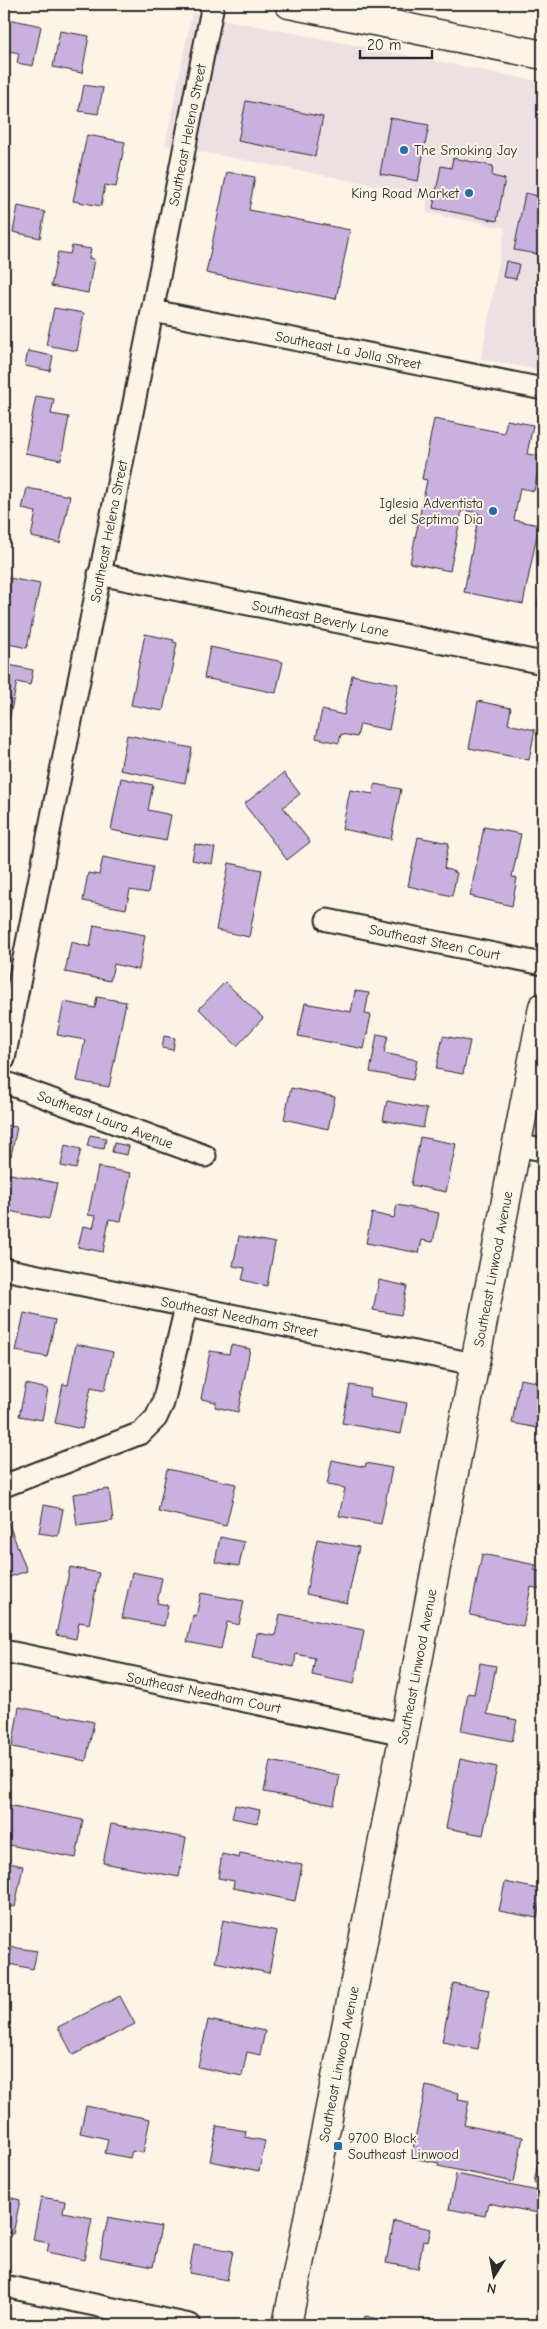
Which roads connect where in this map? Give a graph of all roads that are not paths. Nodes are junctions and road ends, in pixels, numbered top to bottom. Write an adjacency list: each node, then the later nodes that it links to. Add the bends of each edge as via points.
1 (213, 4): 4 (street, Southeast Helena Street)
2 (288, 4): 3 (main road)
3 (543, 55)
4 (153, 311): 5 (street, Southeast La Jolla Street); 6 (street, Southeast Helena Street)
5 (543, 389)
6 (99, 574): 7 (street, Southeast Beverly Lane); 11 (street, Southeast Helena Street)
7 (543, 663)
8 (327, 920): 9 (street, Southeast Steen Court)
9 (543, 964)
10 (543, 1007): 13 (main road, Southeast Linwood Avenue)
11 (4, 1059)
12 (4, 1082): 15 (street, Southeast Laura Avenue)
13 (516, 1145): 14 (street); 18 (main road, Southeast Linwood Avenue)
14 (543, 1150)
15 (205, 1156)
16 (4, 1269): 17 (street, Southeast Needham Street)
17 (186, 1307): 18 (street, Southeast Needham Street); 19 (street, via 163,1403 156,1418 141,1433)
18 (474, 1364): 21 (main road, Southeast Linwood Avenue)
19 (4, 1486)
20 (4, 1651): 21 (street, Southeast Needham Court)
21 (404, 1734): 24 (main road, Southeast Linwood Avenue)
22 (4, 2286): 23 (street)
23 (190, 2325)
24 (287, 2325)

